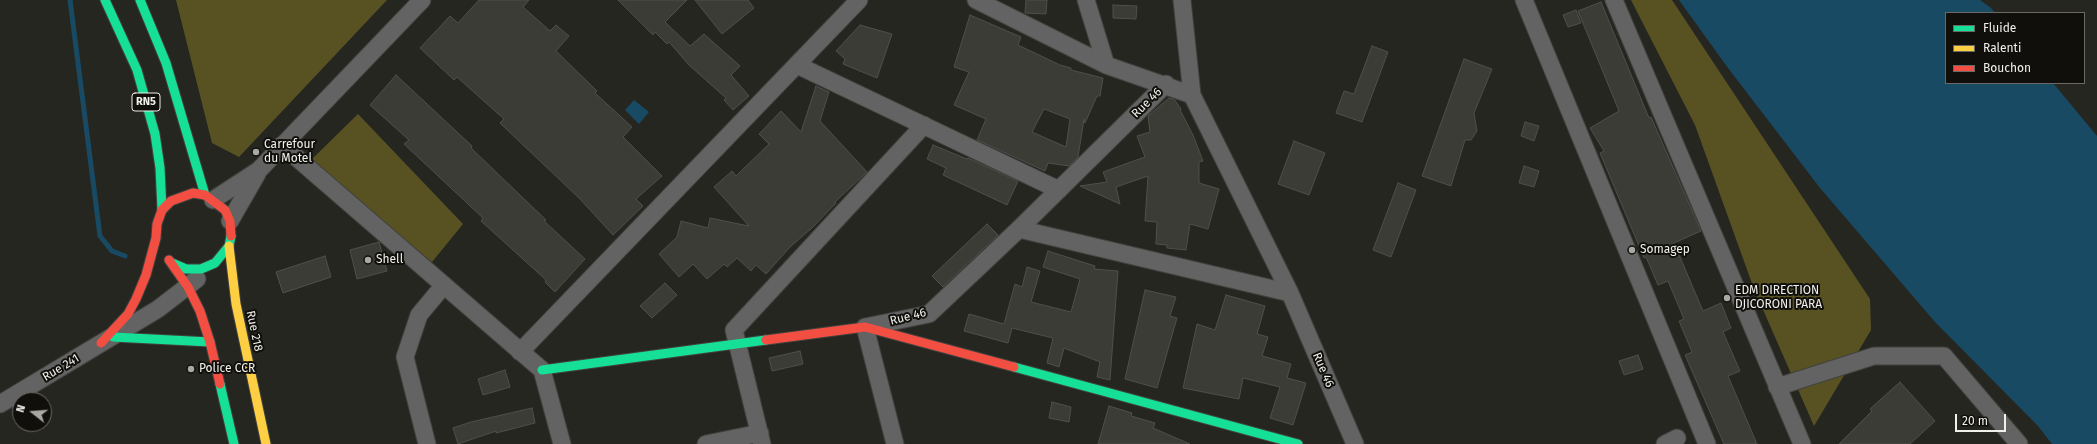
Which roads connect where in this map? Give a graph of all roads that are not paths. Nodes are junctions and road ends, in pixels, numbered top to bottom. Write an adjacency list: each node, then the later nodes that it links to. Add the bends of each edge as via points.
1 (105, 0): 19 (main road, RN5, via 137,70 155,134)
2 (140, 0): 18 (main road, RN5, via 166,63)
3 (422, 0): 15 (street)
4 (859, 0): 10 (street)
5 (976, 0): 11 (street)
6 (1086, 0): 11 (street)
7 (1182, 0): 13 (street)
8 (1524, 0): 46 (street)
9 (1614, 0): 35 (street)
10 (797, 65): 14 (street); 33 (street)
11 (1106, 65): 12 (street)
12 (1166, 84): 13 (street, Rue 46); 17 (street, Rue 46)
13 (1192, 95): 28 (street, Rue 46)
14 (924, 125): 17 (street); 32 (street, via 734,330)
15 (282, 145): 16 (street); 26 (street)
16 (259, 170): 18 (street); 20 (street)
17 (1059, 190): 21 (street, Rue 46)
18 (209, 198): 19 (main road, via 193,193 181,196); 20 (main road, RN5, via 225,210)
19 (162, 210): 22 (main road, RN5, via 156,224)
20 (230, 221): 23 (main road)
21 (1019, 229): 28 (street); 29 (street, Rue 46, via 929,314)
22 (156, 238): 24 (main road, via 162,252); 30 (main road, via 146,276 136,299 128,314)
23 (228, 246): 25 (main road); 39 (main road, Rue 218, via 236,304)
24 (172, 263): 25 (main road, via 186,269 201,269); 27 (main road)
25 (215, 263): 27 (street, Rue 241)
26 (444, 285): 33 (street); 40 (street, via 419,315 405,357)
27 (188, 286): 30 (street, Rue 241, via 158,309); 31 (main road)
28 (1290, 293): 45 (street, Rue 46)
29 (865, 327): 32 (main road); 43 (street); 44 (main road)
30 (107, 340): 31 (main road); 36 (street, Rue 241)
31 (210, 342): 38 (main road)
32 (737, 344): 34 (main road); 37 (street)
33 (520, 352): 34 (street)
34 (542, 370): 41 (street)
35 (1777, 387): 47 (street); 48 (street, via 1874,356 1944,356)
36 (0, 404)
37 (761, 439): 42 (street)
38 (234, 444)
39 (266, 444)
40 (427, 444)
41 (562, 444)
42 (706, 444)
43 (895, 444)
44 (1298, 444)
45 (1355, 444)
46 (1707, 444)
47 (1802, 444)
48 (2019, 444)

